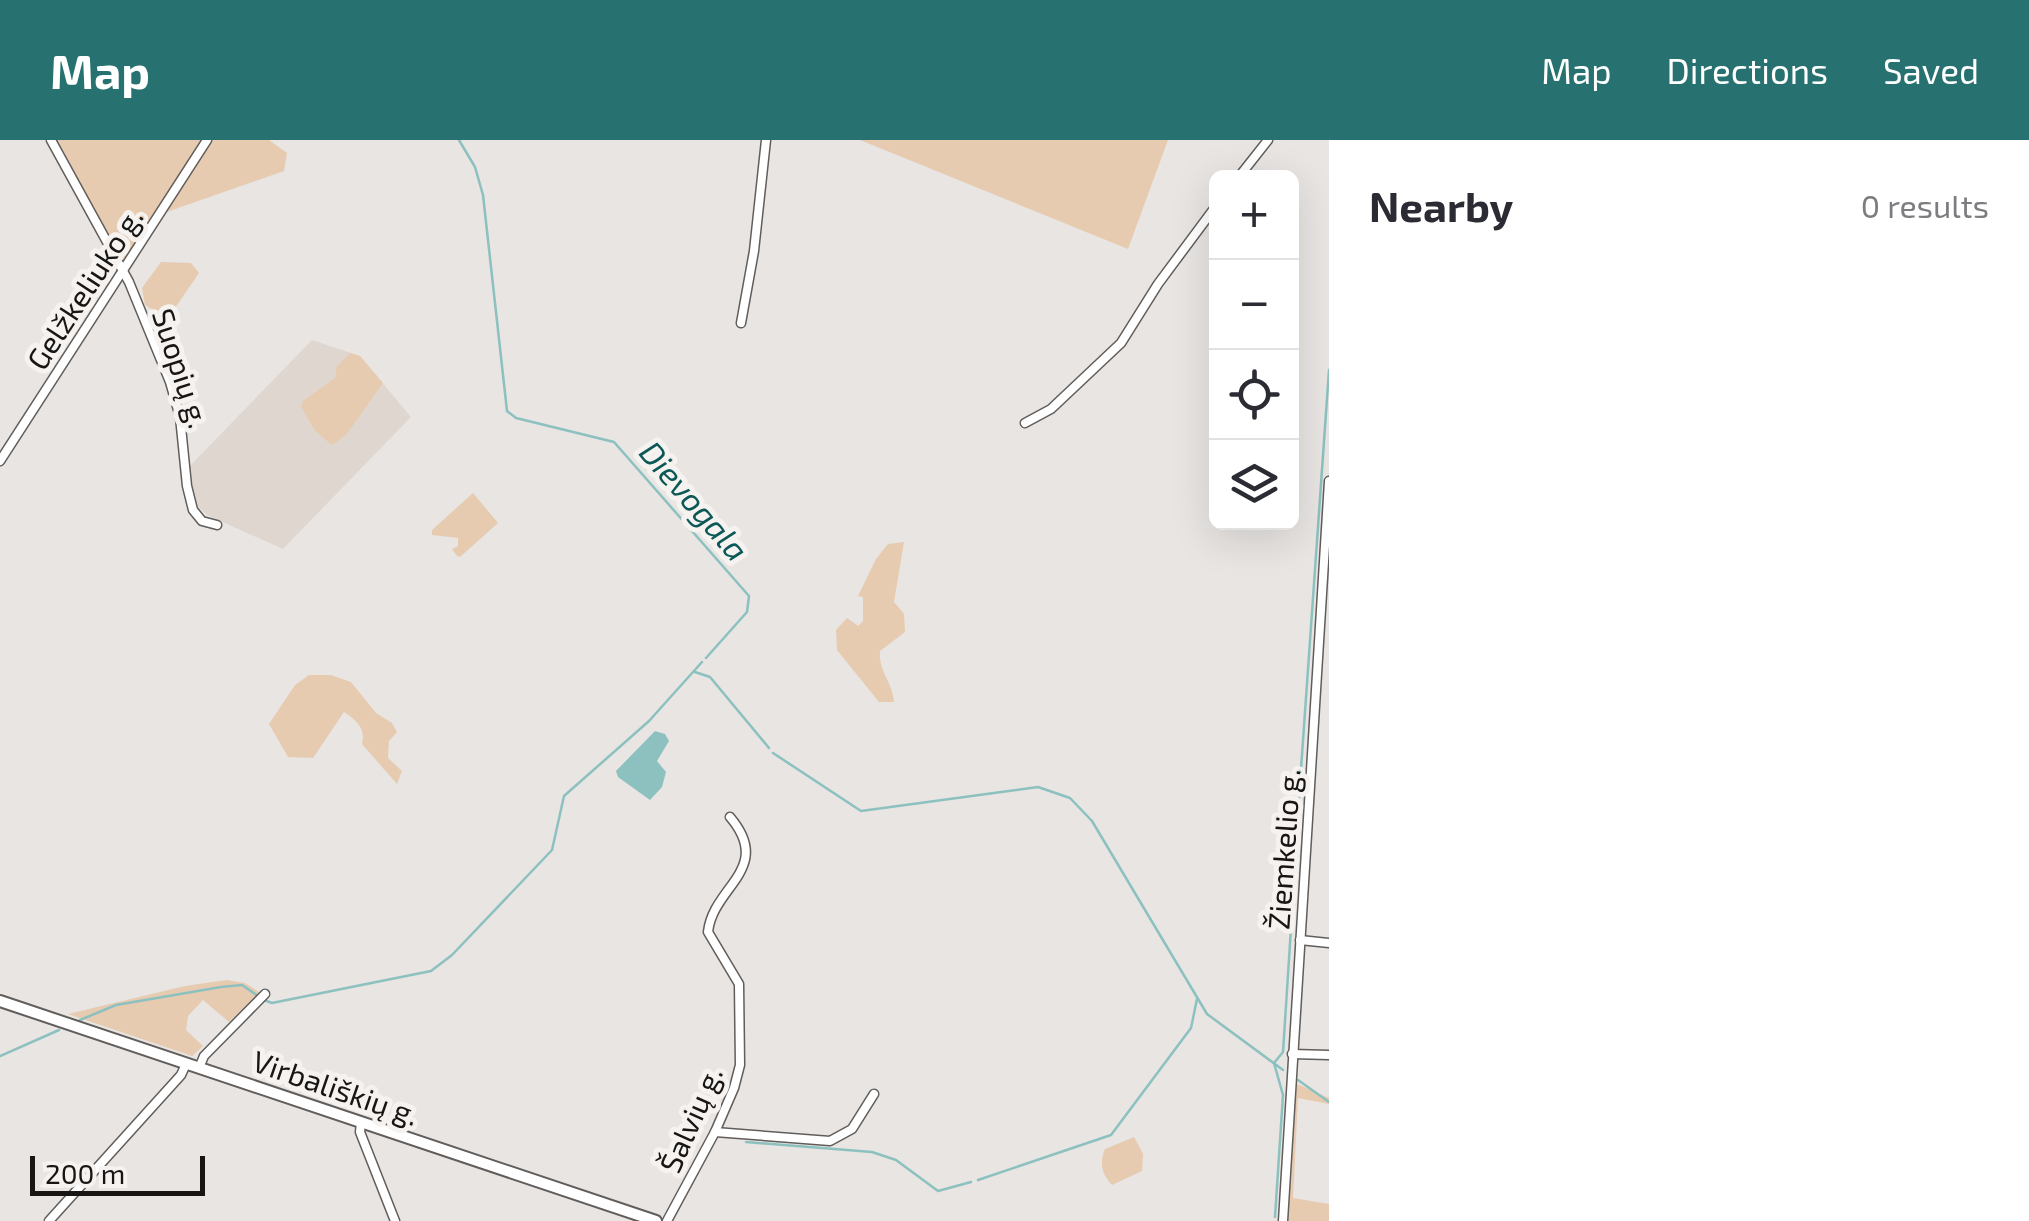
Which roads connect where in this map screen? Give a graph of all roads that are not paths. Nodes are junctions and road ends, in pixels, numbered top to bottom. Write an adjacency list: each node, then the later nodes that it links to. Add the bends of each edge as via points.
1 (50, 140): 7 (street)
2 (206, 140): 7 (street, Gelžkeliuko g.)
3 (766, 140): 8 (street)
4 (1268, 140): 5 (street)
5 (1244, 170)
6 (1209, 215): 9 (street, via 1121,342 1052,409)
7 (122, 272): 10 (street, Gelžkeliuko g.); 12 (street, Suopių g., via 180,417 193,510 202,522)
8 (741, 323)
9 (1025, 423)
10 (0, 462)
11 (1329, 480): 14 (street, Žiemkelio g.)
12 (217, 525)
13 (730, 817): 24 (street, Šalvių g., via 744,838 746,858 708,932 740,984 740,1065)
14 (1300, 940): 15 (street); 18 (street, Žiemkelio g.)
15 (1329, 943)
16 (264, 994): 21 (street)
17 (0, 1001): 20 (main road, Virbališkių g.)
18 (1292, 1054): 19 (street); 29 (street, Žiemkelio g.)
19 (1329, 1055)
20 (186, 1064): 21 (main road, Virbališkių g.); 25 (street)
21 (199, 1068): 23 (main road, Virbališkių g.)
22 (874, 1094): 24 (street, via 852,1128 830,1141)
23 (361, 1122): 26 (street); 27 (main road, Virbališkių g.)
24 (715, 1132): 28 (street, Šalvių g.)
25 (49, 1221)
26 (396, 1221)
27 (656, 1221)
28 (667, 1221)
29 (1284, 1221)

